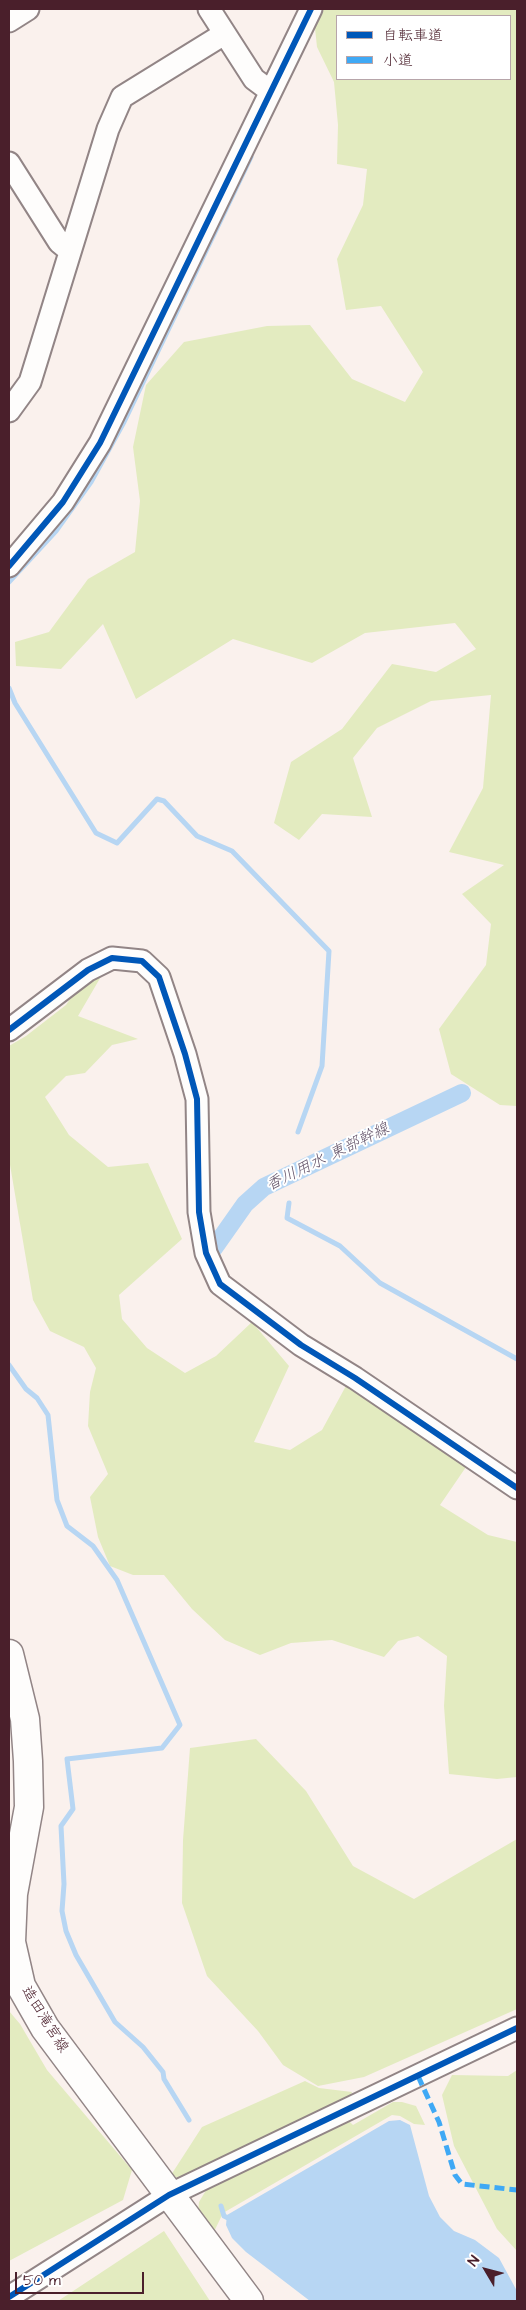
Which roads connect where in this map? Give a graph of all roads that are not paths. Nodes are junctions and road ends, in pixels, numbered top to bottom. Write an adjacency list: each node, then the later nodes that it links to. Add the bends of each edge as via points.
1 (28, 9): 4 (street)
2 (209, 9): 5 (street)
3 (311, 9): 6 (street)
4 (9, 21)
5 (224, 34): 6 (street, via 254,79); 8 (street, via 122,97 108,129)
6 (270, 91): 10 (street, via 100,443 63,502)
7 (9, 163): 8 (street, via 59,242)
8 (70, 251): 9 (street, via 30,382)
9 (9, 410)
10 (9, 566)
11 (9, 1030): 12 (street, via 88,970 112,958 142,960 159,977 197,1099 199,1212 206,1253 220,1284 301,1345)
12 (517, 1488)
13 (9, 1654): 15 (main road, 造田滝宮線, via 25,1719 30,1807 13,1894 11,1942 21,1986 45,2028)
14 (517, 2028): 15 (street)
15 (169, 2195): 16 (street); 17 (main road, 造田滝宮線)
16 (9, 2297)
17 (249, 2301)

